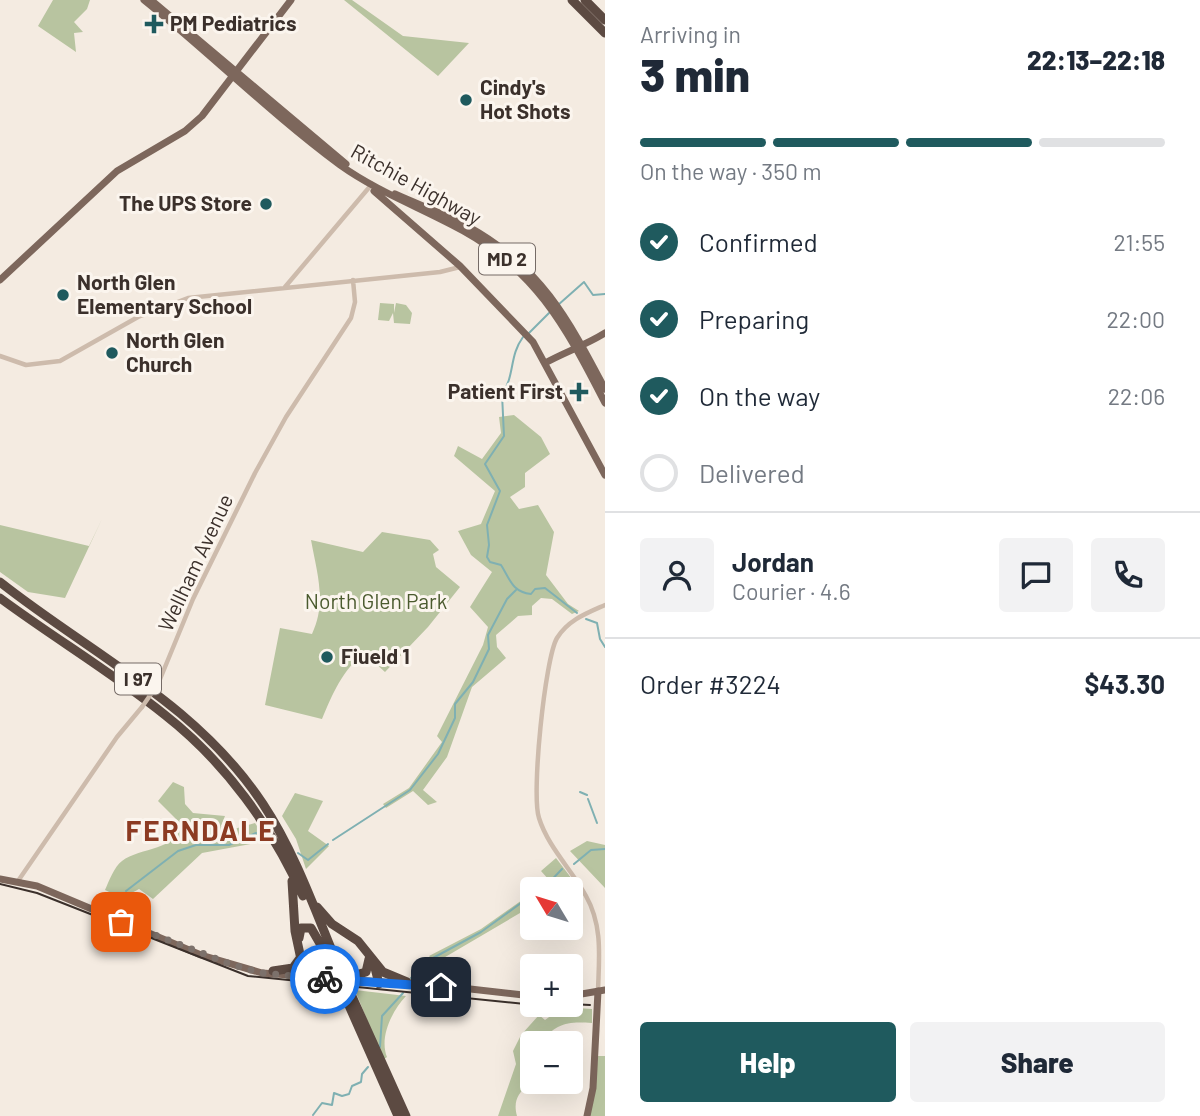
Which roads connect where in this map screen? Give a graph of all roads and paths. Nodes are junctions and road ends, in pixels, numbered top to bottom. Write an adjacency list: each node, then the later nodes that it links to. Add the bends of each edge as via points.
1 (144, 0): 10 (main road, Ritchie Highway / MD 2)
2 (151, 0): 8 (main road, Ritchie Highway / MD 2)
3 (164, 0): 8 (main road, via 162,6)
4 (291, 0): 13 (main road)
5 (297, 0): 13 (main road)
6 (572, 0): 11 (highway)
7 (585, 0): 9 (highway)
8 (171, 16): 12 (main road, Ritchie Highway / MD 2)
9 (605, 20)
10 (176, 28): 12 (main road); 13 (main road, Ritchie Highway / MD 2)
11 (605, 33)
12 (197, 37): 13 (main road, Ritchie Highway / MD 2)
13 (237, 75): 14 (main road, Ritchie Highway / MD 2, via 321,150); 19 (main road, via 202,116 117,171)
14 (372, 184): 15 (main road, Ritchie Highway / MD 2); 16 (main road); 21 (street)
15 (406, 201): 16 (main road); 17 (main road, Ritchie Highway / MD 2); 17 (main road, Ritchie Highway / MD 2)
16 (404, 217): 18 (main road)
17 (468, 230): 22 (main road, Ritchie Highway / MD 2); 22 (main road, Ritchie Highway / MD 2, via 519,261)
18 (460, 266): 20 (street); 27 (main road, via 527,336)
19 (0, 280)
20 (353, 280): 21 (street); 37 (street, Wellham Avenue, bridge, via 351,318 255,473 194,595 158,684)
21 (285, 288): 26 (street, via 182,300 140,316 53,363 21,365)
22 (556, 307): 23 (main road, Ritchie Highway / MD 2); 25 (main road, Ritchie Highway / MD 2)
23 (575, 331): 24 (main road, via 587,338); 25 (main road, Ritchie Highway / MD 2)
24 (603, 332): 25 (main road)
25 (579, 346): 27 (main road); 28 (main road, Ritchie Highway / MD 2); 29 (main road, Ritchie Highway / MD 2)
26 (0, 356)
27 (545, 363): 30 (main road)
28 (605, 389)
29 (605, 403)
30 (605, 475)
31 (0, 583): 35 (highway, I 97, via 149,687 204,733 263,803)
32 (0, 598): 34 (highway, I 97, via 181,728 232,782)
33 (605, 605): 48 (street, via 569,624 554,644 535,793 543,828 594,915)
34 (281, 854): 38 (highway, via 293,886); 40 (highway, I 97)
35 (300, 874): 40 (highway, I 97); 45 (highway, via 321,913 356,940)
36 (0, 879): 37 (main road)
37 (18, 881): 41 (main road, via 201,955)
38 (302, 958): 40 (highway, via 315,971); 40 (highway, via 298,933 305,926 313,930); 42 (highway, via 293,968); 43 (highway)
39 (369, 959): 40 (highway, via 353,940 338,934 332,943); 44 (highway, via 366,972); 45 (highway)
40 (334, 968): 43 (main road); 44 (main road); 49 (highway, I 97, bridge)
41 (253, 970): 42 (main road); 43 (main road)
42 (273, 971): 43 (main road)
43 (305, 975): 45 (main road)
44 (349, 977): 45 (main road)
45 (380, 979): 46 (highway); 47 (main road)
46 (407, 982): 47 (main road)
47 (438, 986): 51 (main road)
48 (601, 990): 50 (main road); 54 (main road, via 594,1075)
49 (346, 992): 52 (highway, I 97); 53 (highway, I 97)
50 (583, 993)
51 (520, 996)
52 (396, 1116)
53 (406, 1116)
54 (585, 1116)

